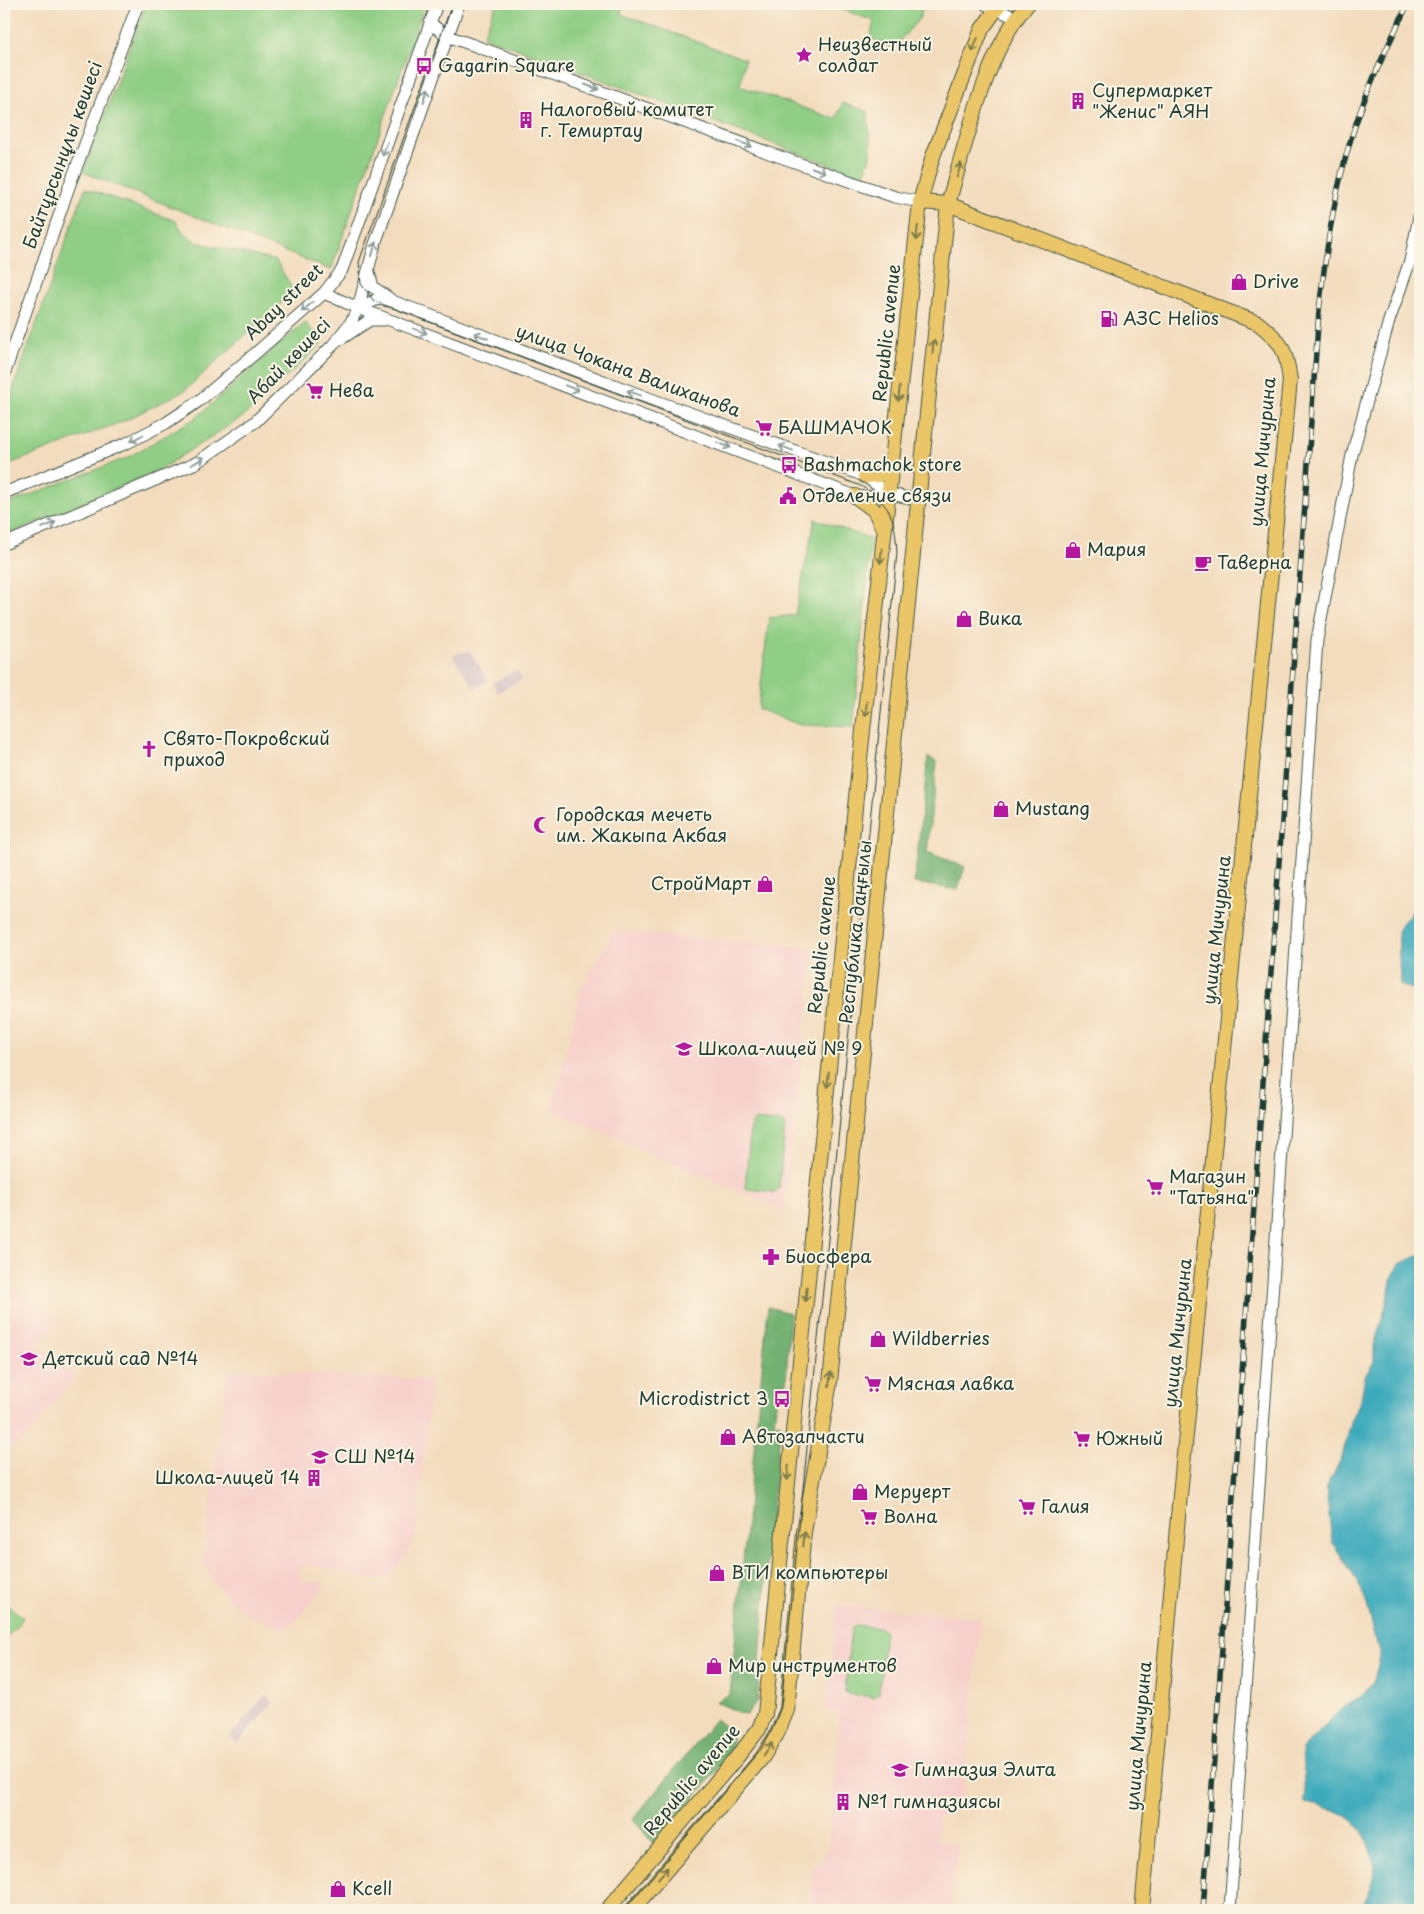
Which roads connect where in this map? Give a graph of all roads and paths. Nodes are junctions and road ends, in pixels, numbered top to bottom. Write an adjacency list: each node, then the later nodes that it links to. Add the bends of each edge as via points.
1 (138, 4): 18 (street, Байтұрсынұлы көшесі, via 70,184)
2 (437, 4): 7 (street, Abay street)
3 (459, 4): 8 (street, Абай көшесі)
4 (1028, 4): 6 (main road)
5 (994, 5): 6 (street); 9 (main road, Republic avenue, one-way to 9, via 982,28 933,156)
6 (1016, 18): 10 (main road, one-way to 6, via 978,106 1002,43)
7 (430, 23): 8 (street); 13 (street, Abay street, one-way to 13, via 342,270)
8 (447, 36): 9 (street, one-way to 9, via 895,197); 12 (street, Абай көшесі, one-way to 8)
9 (920, 202): 10 (main road, улица Мичурина); 19 (main road, Republic avenue, one-way to 19)
10 (948, 204): 24 (main road, one-way to 10); 29 (main road, улица Мичурина, via 1258,323 1279,339 1288,361 1290,380)
11 (1420, 212): 30 (street, via 1410,261 1389,321 1352,455 1317,640)
12 (368, 270): 14 (street, via 373,287); 15 (street, Абай көшесі)
13 (324, 293): 15 (street); 21 (street, Abay street, one-way to 21, via 206,395 166,423 127,443)
14 (395, 302): 15 (street, улица Чокана Валиханова, via 378,299); 20 (street, улица Чокана Валиханова, one-way to 14)
15 (358, 308): 16 (street, улица Чокана Валиханова); 17 (street, Абай көшесі)
16 (390, 319): 17 (street, via 370,320); 23 (street, улица Чокана Валиханова, one-way to 23)
17 (332, 346): 26 (street, Абай көшесі, one-way to 17, via 196,463 255,422)
18 (4, 375)
19 (891, 464): 20 (main road, via 878,475); 22 (main road, Republic avenue)
20 (865, 476): 22 (street, улица Чокана Валиханова)
21 (4, 493)
22 (887, 493): 23 (street, улица Чокана Валиханова); 24 (street); 25 (main road, Republic avenue)
23 (855, 496): 25 (main road, via 874,510)
24 (917, 500): 28 (main road, Республика даңғылы, one-way to 24, via 762,1758 787,1710 804,1532 830,1382)
25 (884, 530): 27 (main road, Republic avenue, one-way to 27, via 765,1714 759,1729 738,1756)
26 (4, 544)
27 (607, 1910)
28 (632, 1910)
29 (1142, 1910)
30 (1230, 1910)

